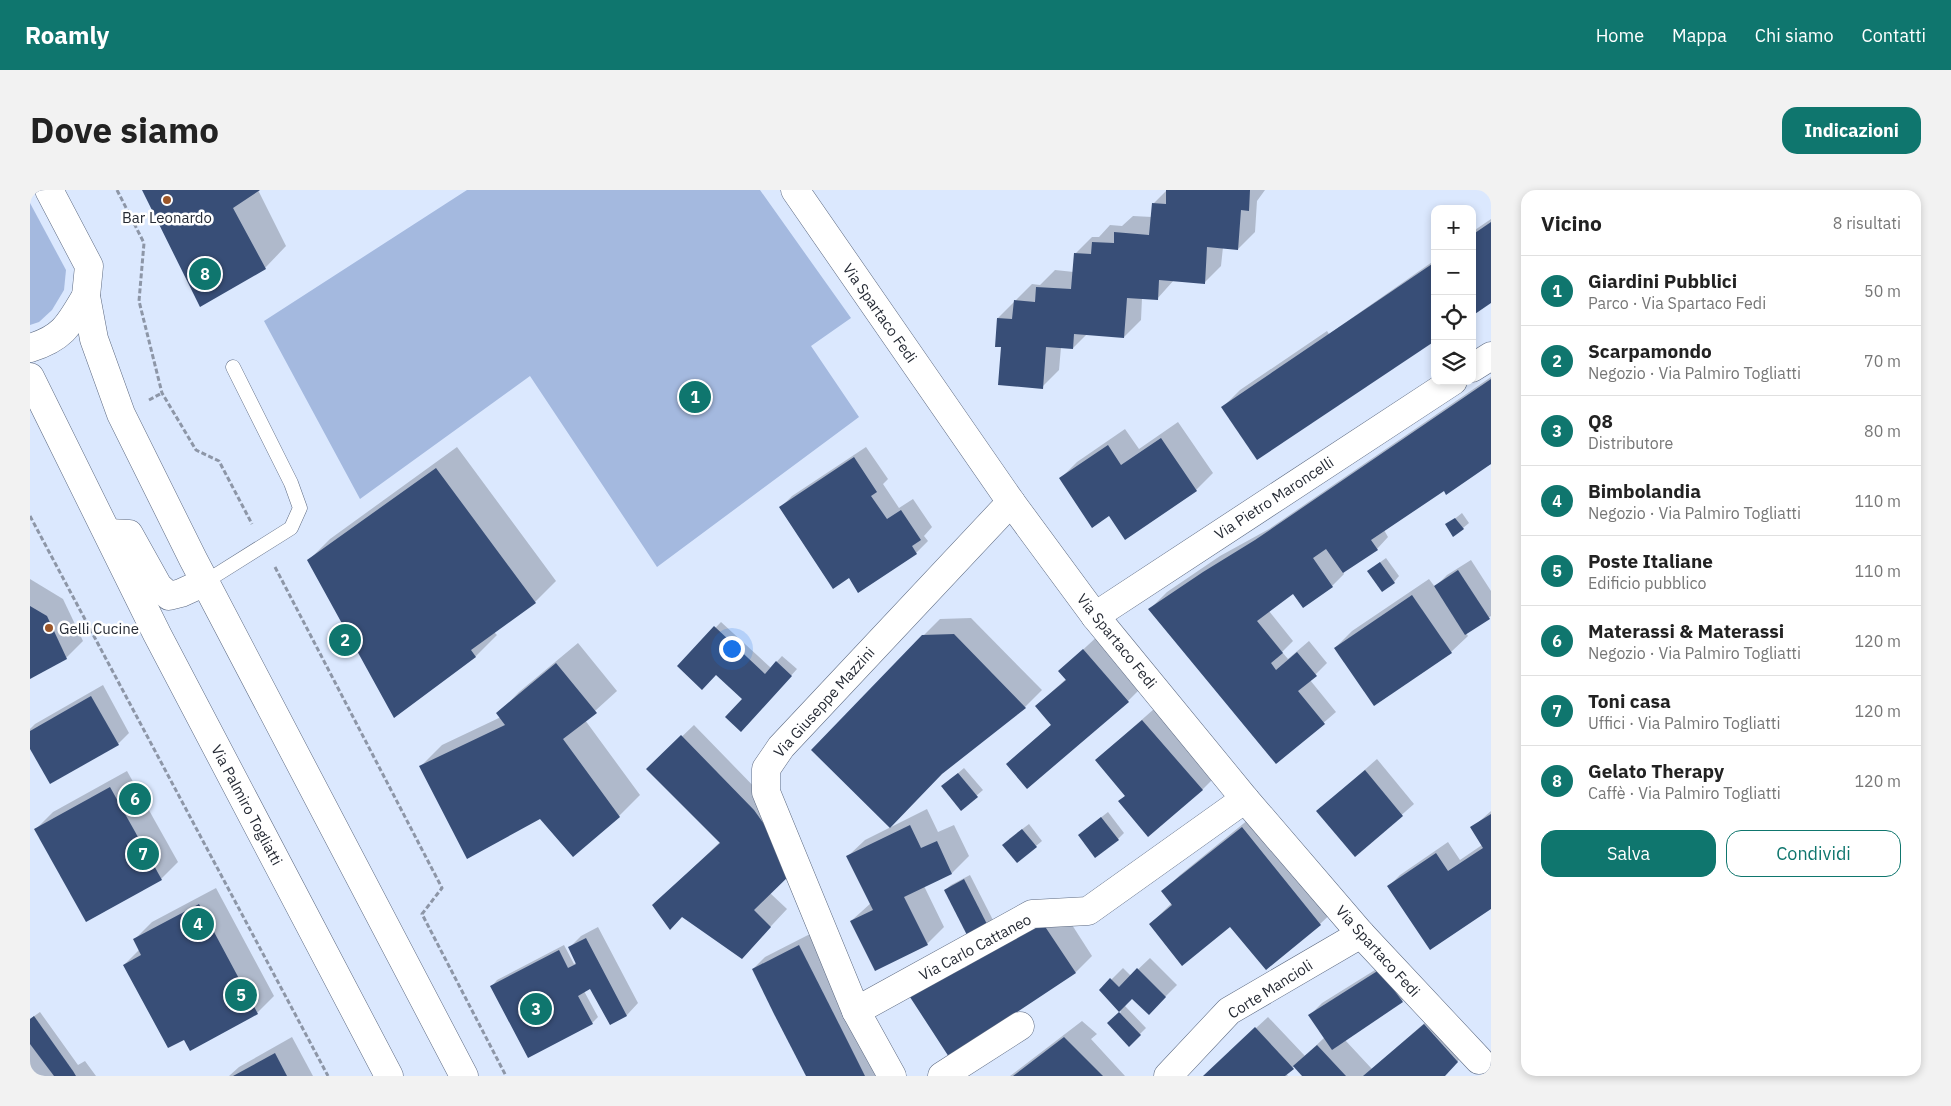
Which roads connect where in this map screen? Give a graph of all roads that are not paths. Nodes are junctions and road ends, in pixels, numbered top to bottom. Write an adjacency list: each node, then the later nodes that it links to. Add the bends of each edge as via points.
1 (49, 190): 3 (street, via 89,266)
2 (795, 190): 11 (street, Via Spartaco Fedi)
3 (86, 296): 4 (street, via 70,324 50,342); 13 (street, via 94,339 121,414)
4 (30, 348)
5 (1491, 356): 6 (street)
6 (1476, 365)
7 (233, 367): 13 (lane, via 291,483 300,508 291,528)
8 (30, 378): 10 (street, Via Palmiro Togliatti)
9 (1446, 385): 14 (street, Via Pietro Maroncelli)
10 (41, 419): 12 (street, Via Palmiro Togliatti)
11 (1011, 502): 14 (street, Via Spartaco Fedi); 17 (street, Via Giuseppe Mazzini, via 781,747 766,769 766,792)
12 (108, 533): 13 (street, via 130,534 158,586 169,596); 20 (street, Via Palmiro Togliatti, via 157,634)
13 (205, 582): 21 (street)
14 (1095, 616): 15 (street, Via Spartaco Fedi)
15 (1245, 799): 16 (street, Via Spartaco Fedi); 17 (street, Via Carlo Cattaneo, via 1088,912 1032,914)
16 (1360, 934): 19 (street, Via Spartaco Fedi); 24 (street, Corte Mancioli, via 1229,1011)
17 (856, 1011): 22 (street, Via Giuseppe Mazzini)
18 (1020, 1026): 23 (street)
19 (1478, 1062)
20 (389, 1076)
21 (464, 1076)
22 (892, 1076)
23 (942, 1076)
24 (1168, 1076)

